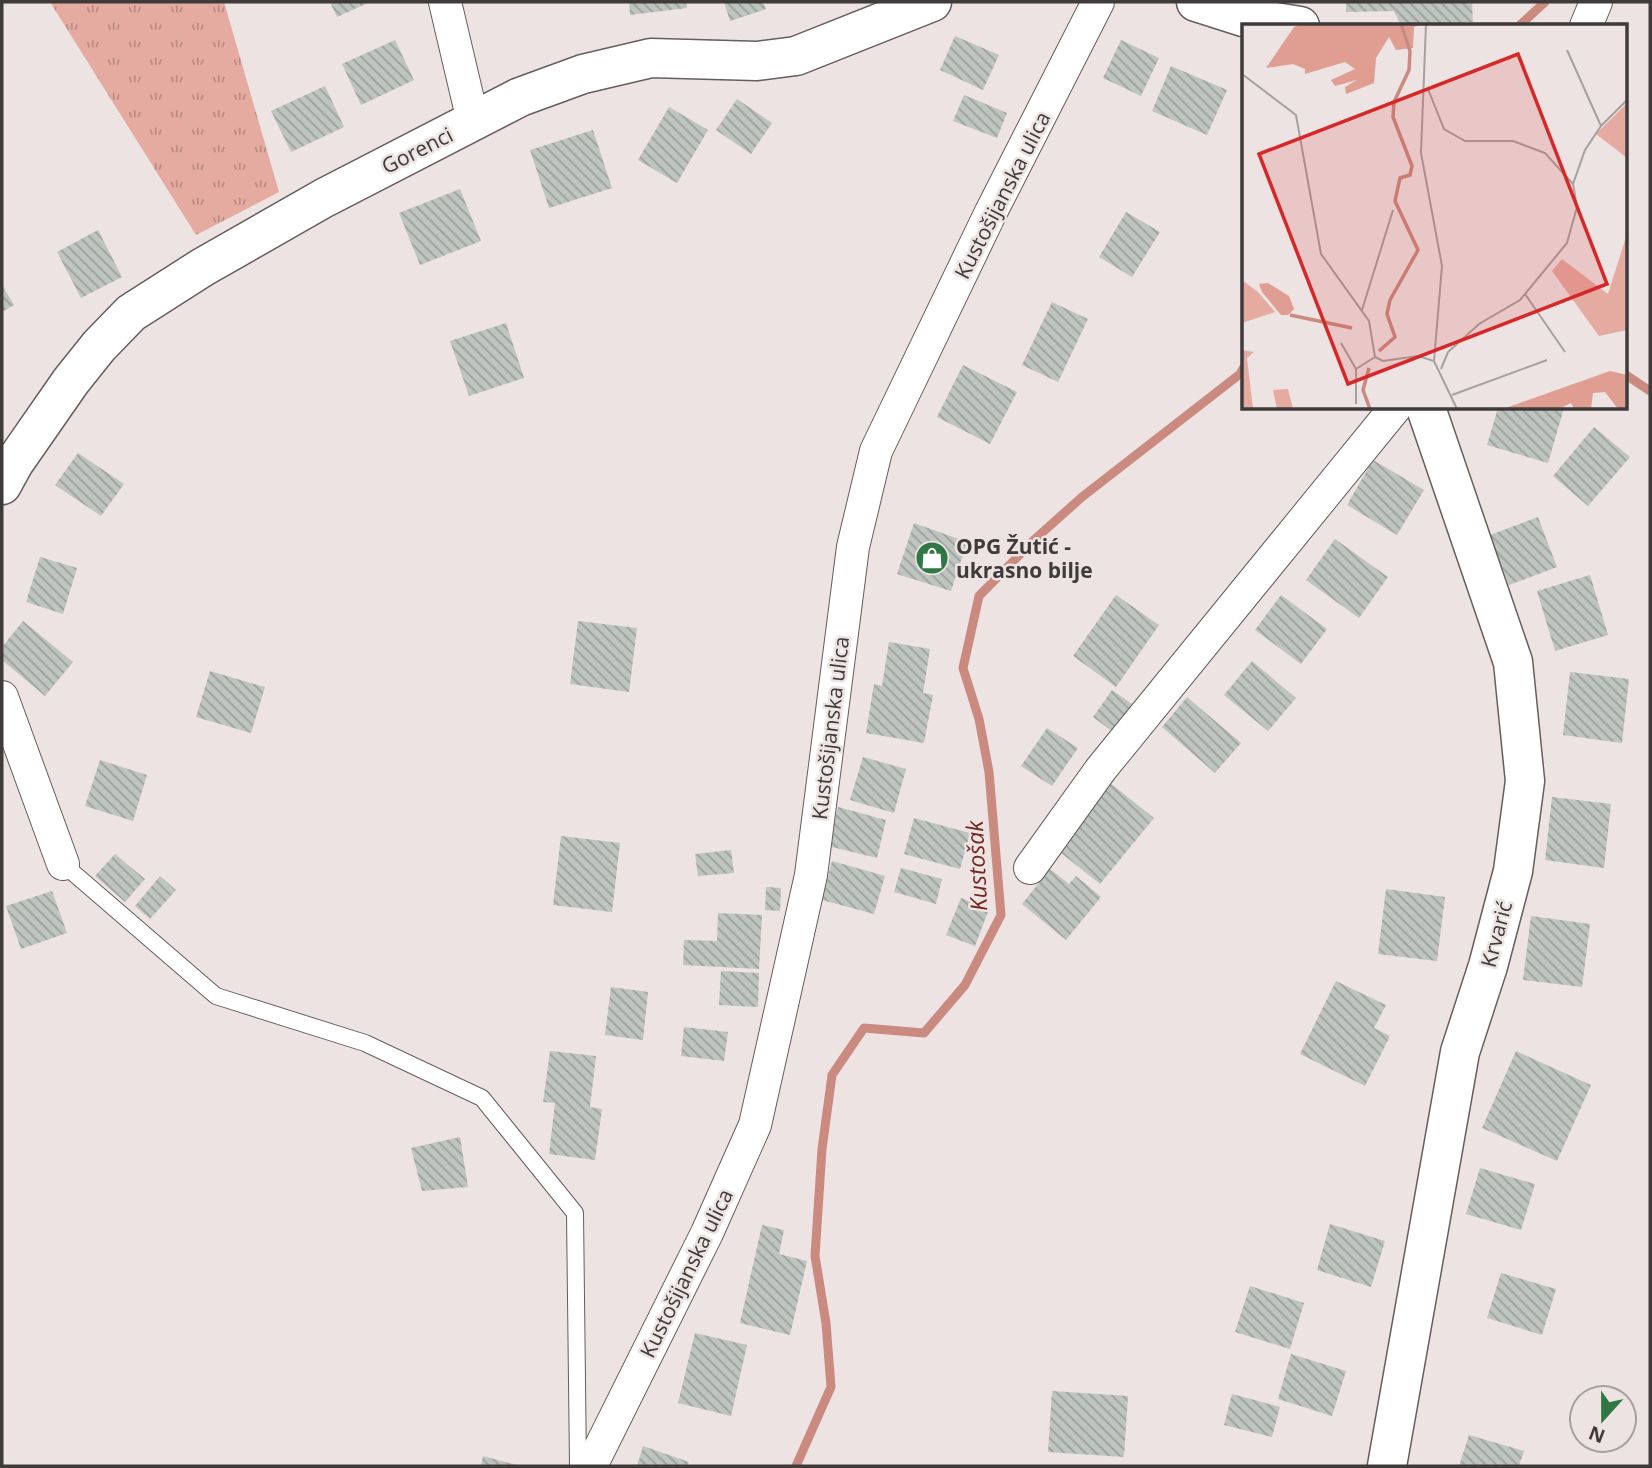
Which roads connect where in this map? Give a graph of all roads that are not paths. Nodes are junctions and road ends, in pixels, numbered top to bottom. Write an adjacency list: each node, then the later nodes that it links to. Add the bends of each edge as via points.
1 (445, 2): 8 (street)
2 (932, 2): 8 (street, Gorenci, via 796,56 757,61 651,58 620,64 520,97)
3 (1098, 2): 16 (street, Kustošijanska ulica, via 876,452 853,547 811,875 755,1125 707,1233)
4 (1196, 2): 6 (street, via 1243,18)
5 (1596, 2): 7 (street)
6 (1286, 24)
7 (1588, 24)
8 (473, 121): 11 (street, Gorenci, via 324,198 131,313 71,381)
9 (1393, 410): 14 (street, via 1101,769)
10 (1427, 410): 17 (street, Krvarić, via 1513,662 1525,781 1513,871 1460,1052)
11 (2, 485)
12 (2, 698): 13 (street)
13 (62, 864): 15 (lane, via 216,996 365,1043 482,1098 575,1213)
14 (1030, 868)
15 (578, 1466)
16 (591, 1466)
17 (1387, 1466)

